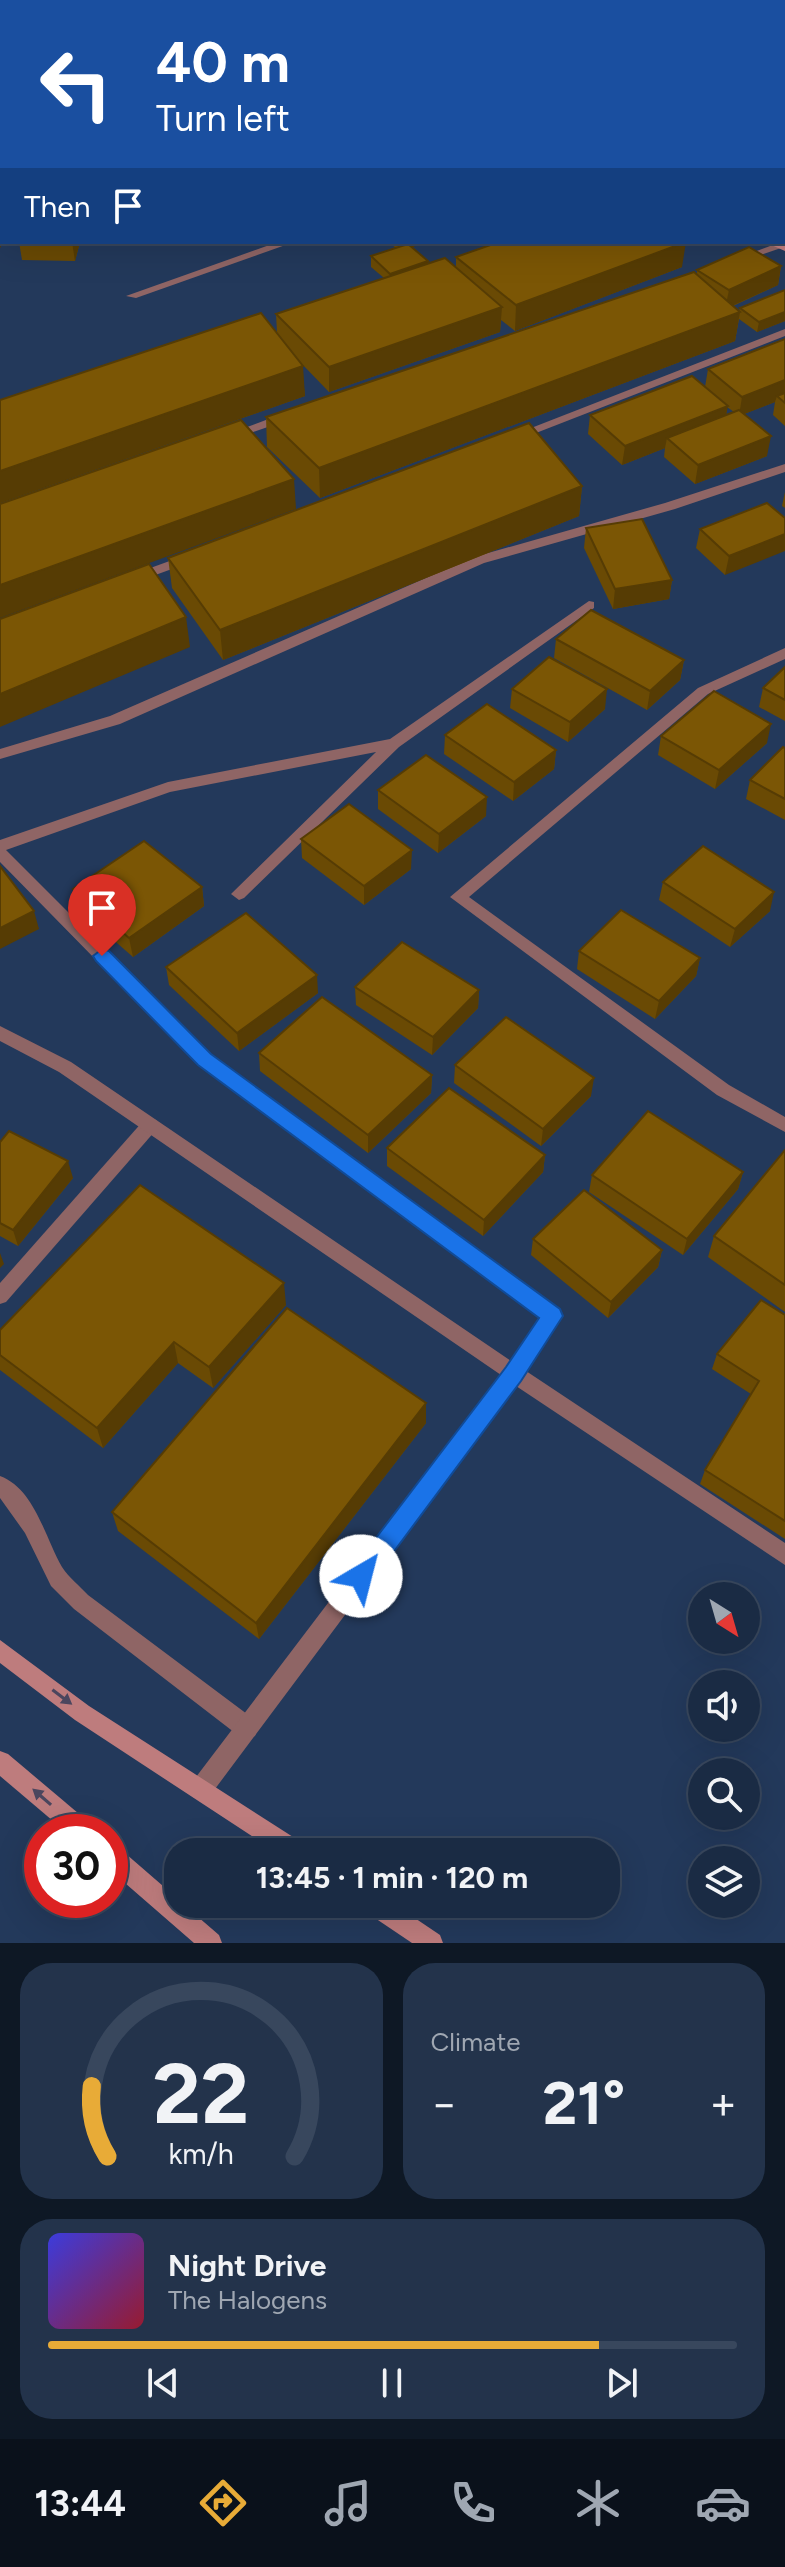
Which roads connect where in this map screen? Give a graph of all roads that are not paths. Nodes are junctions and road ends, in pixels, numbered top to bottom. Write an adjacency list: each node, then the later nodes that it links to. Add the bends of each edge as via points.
1 (283, 244): 4 (street)
2 (779, 245): 3 (street)
3 (721, 266)
4 (132, 296)
5 (785, 332): 8 (street)
6 (295, 413): 7 (street)
7 (221, 438)
8 (497, 444)
9 (785, 468): 15 (street, via 479,560 115,720)
10 (202, 554): 11 (street)
11 (128, 581)
12 (589, 605): 14 (street)
13 (785, 653): 21 (street, via 703,691 458,897 723,1090)
14 (394, 743): 16 (street, via 168,787); 18 (street)
15 (0, 754)
16 (0, 846)
17 (0, 853): 23 (street, via 204,1059 552,1316)
18 (239, 894)
19 (0, 1033): 20 (street, via 65,1067)
20 (150, 1125): 22 (street); 23 (street)
21 (785, 1125)
22 (0, 1296)
23 (513, 1374): 25 (street); 27 (street)
24 (0, 1485): 27 (street, via 32,1526 58,1579 81,1602)
25 (785, 1555)
26 (0, 1650): 29 (main road, one-way to 29, via 82,1713)
27 (247, 1728): 29 (street)
28 (0, 1762): 30 (main road, one-way to 28)
29 (201, 1789): 31 (main road)
30 (62, 1814)
31 (275, 1838)
32 (128, 1871): 34 (main road)
33 (395, 1918): 35 (main road)
34 (211, 1943)
35 (432, 1943)

